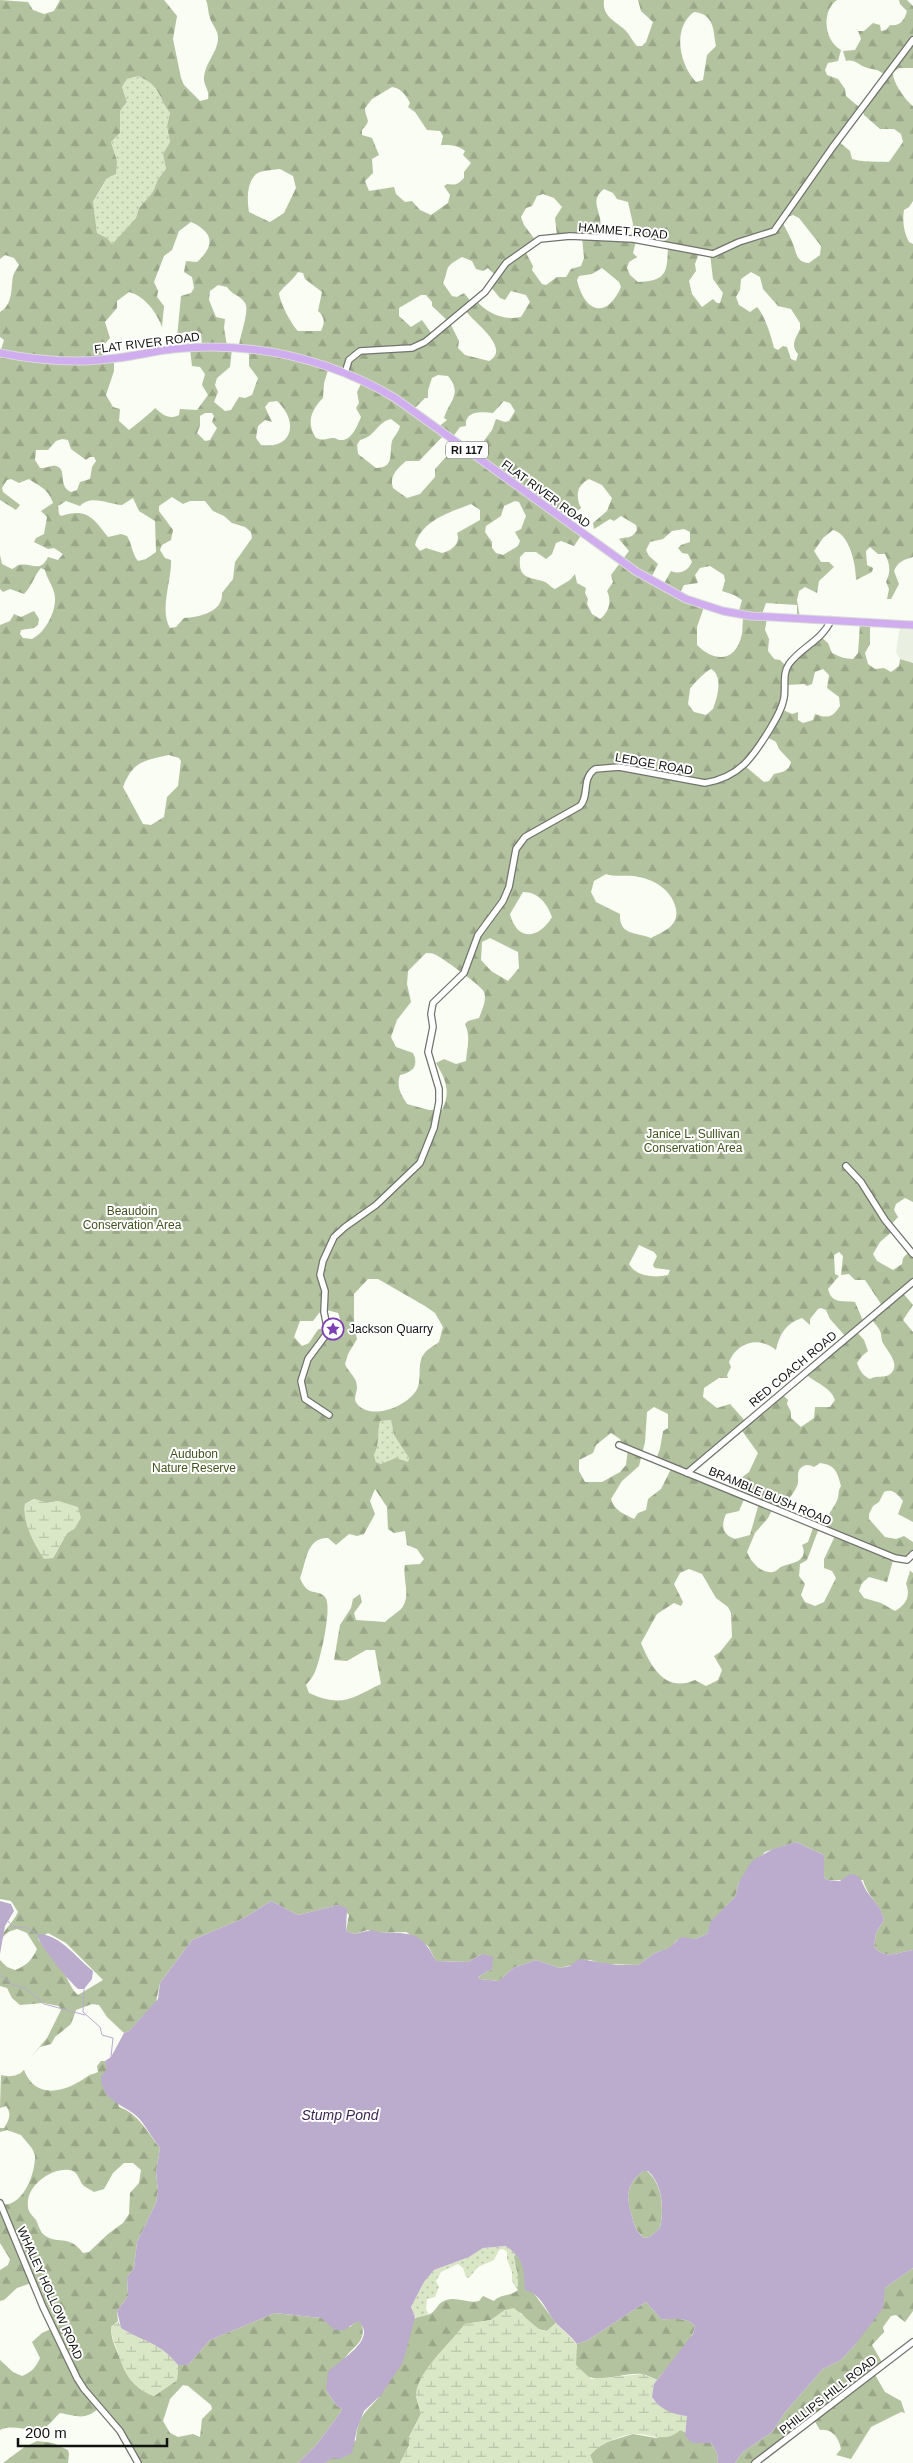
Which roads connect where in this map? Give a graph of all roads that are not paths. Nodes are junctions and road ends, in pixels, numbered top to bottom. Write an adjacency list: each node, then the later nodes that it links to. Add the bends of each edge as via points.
1 (913, 40): 3 (street, HAMMET ROAD, via 774,231 713,254 633,239 570,236 540,239 506,263 485,292 425,342 412,348 360,351 349,360)
2 (0, 353): 3 (main road, FLAT RIVER ROAD / RI 117, via 35,360 80,362 174,349 239,348 302,358)
3 (345, 373): 4 (main road, FLAT RIVER ROAD / RI 117, via 395,398 636,572 672,592 723,611)
4 (831, 620): 5 (main road, FLAT RIVER ROAD / RI 117); 9 (street, LEDGE ROAD, via 825,633 789,664 784,677 781,707 758,751 743,766 705,783 619,767 595,769 586,780 584,800 580,806 531,833 518,844 508,888 500,906 482,929 464,973 434,1003 428,1052 439,1102 434,1128 420,1163 376,1205 344,1227 334,1238 323,1261 320,1275 325,1291 324,1312 328,1332 305,1365 301,1388 305,1398)
5 (913, 626)
6 (846, 1166): 7 (street)
7 (913, 1254)
8 (913, 1282): 11 (street, RED COACH ROAD)
9 (329, 1415)
10 (618, 1445): 11 (street, BRAMBLE BUSH ROAD)
11 (687, 1473): 12 (street, BRAMBLE BUSH ROAD, via 895,1558 907,1560)
12 (913, 1554)
13 (0, 2202): 15 (street, WHALEY HOLLOW ROAD, via 43,2307 77,2378 120,2431)
14 (913, 2342): 16 (street, PHILLIPS HILL ROAD)
15 (138, 2463)
16 (756, 2463)

